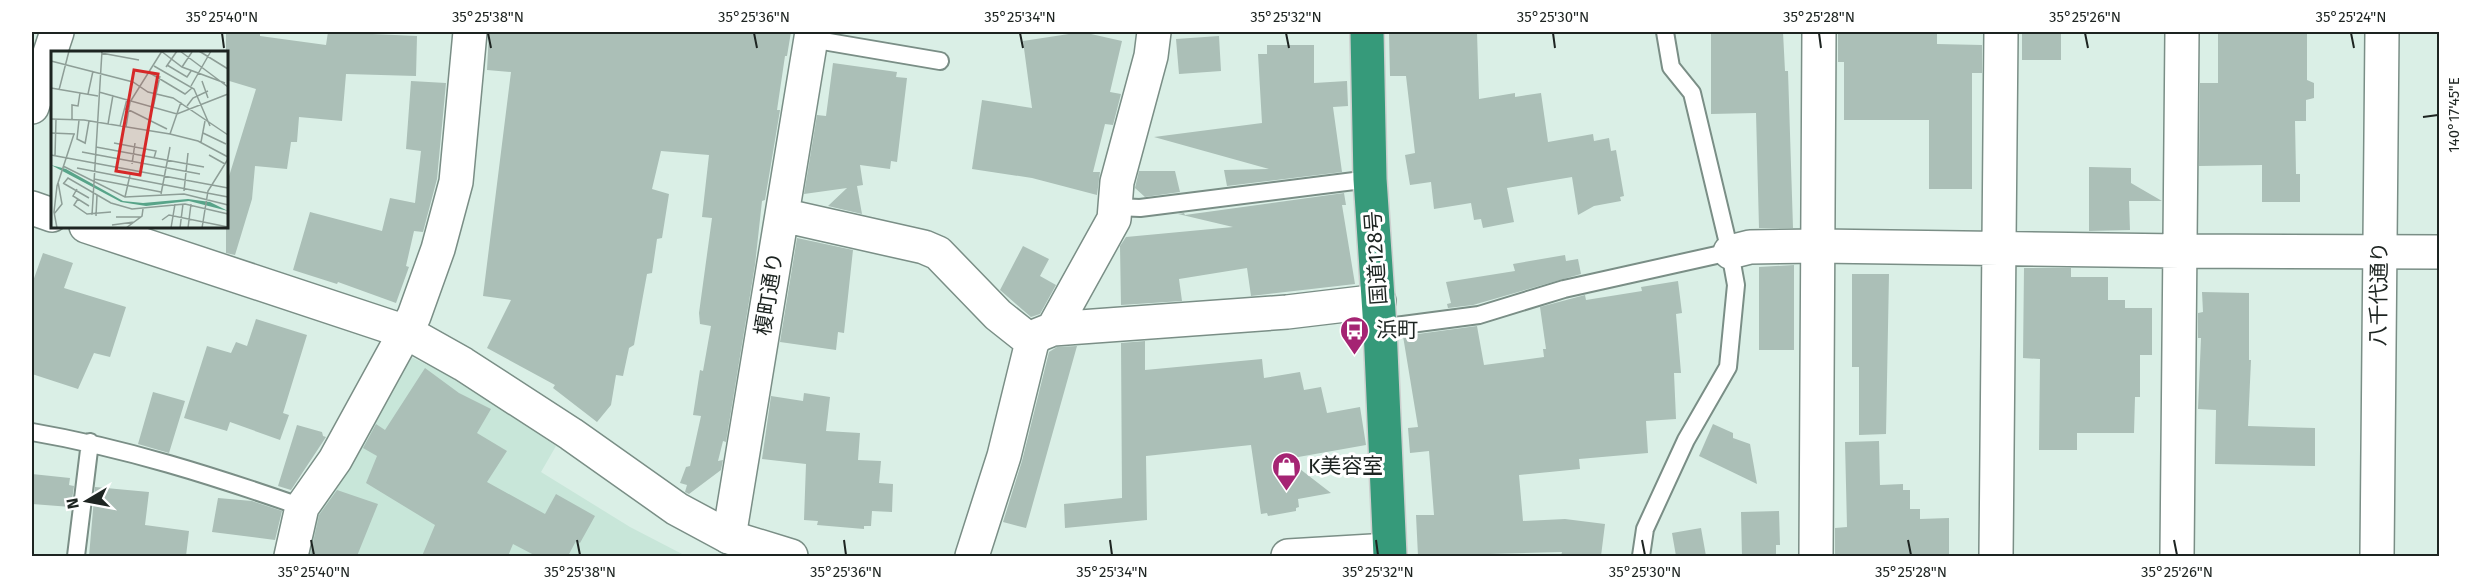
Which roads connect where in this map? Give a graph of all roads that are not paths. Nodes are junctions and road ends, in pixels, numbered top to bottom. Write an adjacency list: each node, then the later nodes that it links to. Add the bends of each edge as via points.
1 (57, 32): 12 (street)
2 (470, 32): 26 (street, via 456,182 438,249)
3 (1154, 32): 14 (street, via 1117,182)
4 (1367, 32): 13 (highway, 国道128号)
5 (1665, 32): 23 (lane, via 1671,67 1692,93)
6 (1819, 32): 19 (street)
7 (2001, 32): 20 (street)
8 (2182, 32): 21 (street)
9 (2382, 32): 22 (street, 八千代通り)
10 (811, 35): 11 (lane); 17 (street, 榎町通り)
11 (940, 61)
12 (32, 107)
13 (1370, 179): 14 (lane, via 1140,208); 25 (highway, 国道128号)
14 (1116, 207): 27 (street, via 1111,227)
15 (32, 208): 16 (street)
16 (51, 215)
17 (782, 215): 27 (street, via 938,253 998,315); 31 (street, 榎町通り)
18 (92, 228): 26 (street)
19 (1819, 246): 20 (street); 23 (street, via 1750,247); 39 (street)
20 (1999, 249): 21 (street); 40 (street)
21 (2180, 251): 22 (street); 41 (street)
22 (2380, 251): 24 (street); 42 (street, 八千代通り)
23 (1730, 252): 25 (lane, via 1564,289 1479,315); 38 (lane, via 1736,285 1728,367 1686,440 1645,529)
24 (2439, 252)
25 (1379, 315): 27 (street, via 1287,312); 32 (highway, 国道128号)
26 (406, 332): 30 (street, via 335,460); 31 (street, via 571,434)
27 (1043, 335): 36 (street)
28 (32, 432): 29 (lane)
29 (90, 442): 30 (lane); 33 (lane)
30 (302, 507): 34 (street)
31 (727, 547): 35 (street)
32 (1389, 553): 37 (street)
33 (76, 556)
34 (291, 556)
35 (791, 556)
36 (972, 556)
37 (1288, 556)
38 (1641, 556)
39 (1816, 556)
40 (1996, 556)
41 (2177, 556)
42 (2377, 556)

